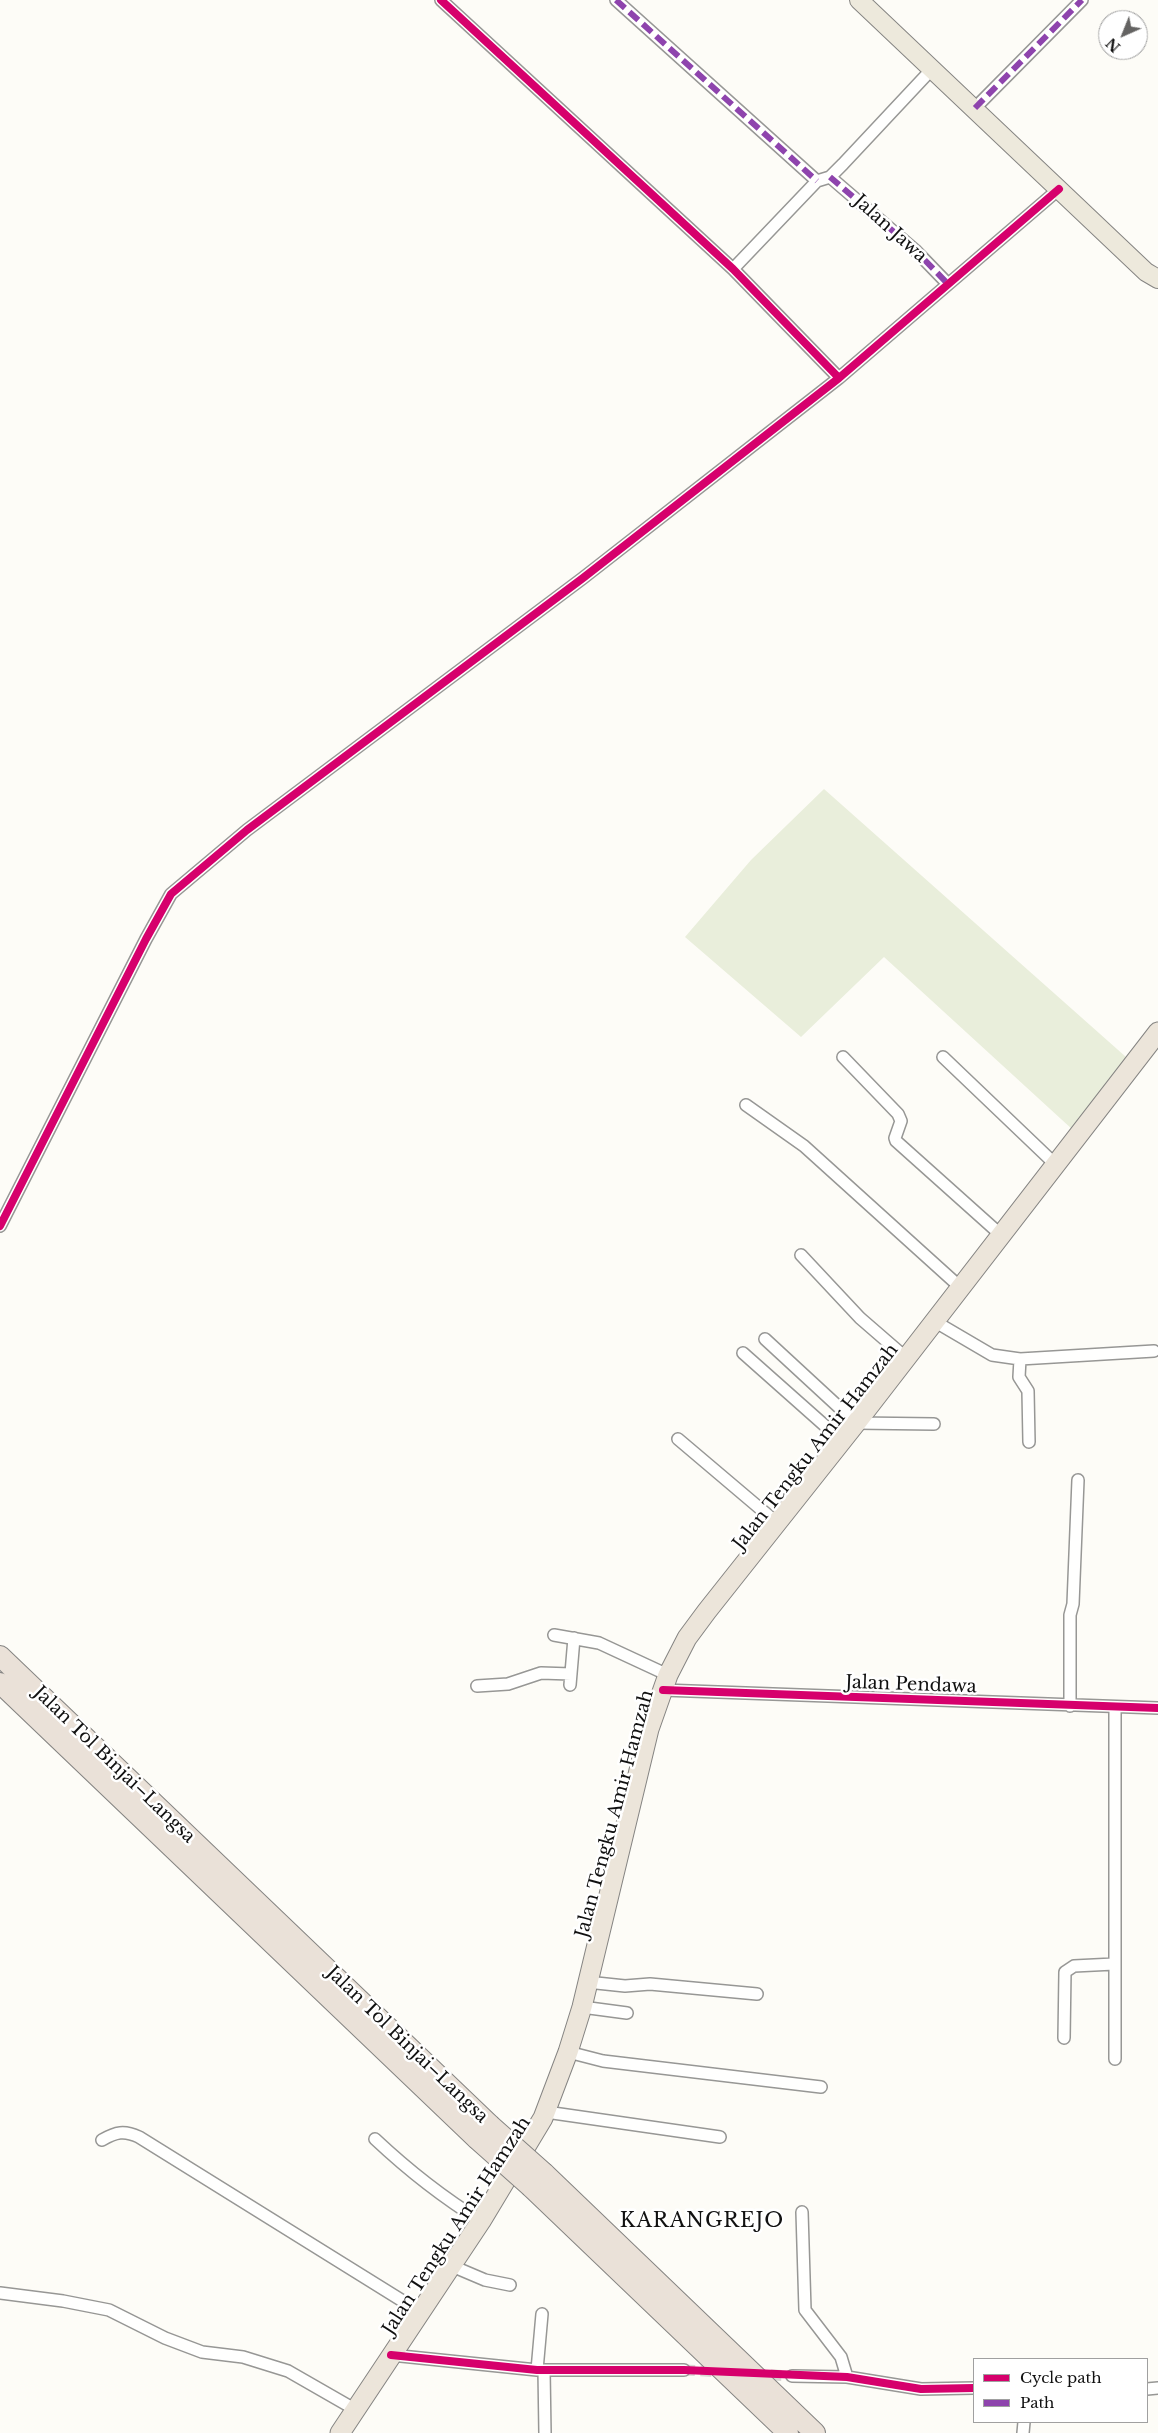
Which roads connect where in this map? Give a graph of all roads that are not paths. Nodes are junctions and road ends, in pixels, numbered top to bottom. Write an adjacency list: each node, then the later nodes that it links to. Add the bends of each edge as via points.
1 (441, 0): 10 (street)
2 (616, 0): 8 (street)
3 (859, 0): 5 (main road)
4 (1082, 0): 6 (street)
5 (932, 69): 6 (main road); 7 (street)
6 (975, 108): 9 (main road)
7 (830, 177): 8 (street); 12 (street, Jalan Jawa, via 915,250)
8 (816, 181): 10 (street)
9 (1059, 189): 11 (main road, via 1146,272); 12 (street)
10 (733, 269): 13 (street)
11 (1158, 279)
12 (948, 284): 13 (street)
13 (839, 378): 19 (street, via 583,578 247,830 171,894)
14 (1158, 1032): 18 (highway, Jalan Tengku Amir Hamzah)
15 (943, 1057): 18 (street)
16 (843, 1058): 20 (street, via 898,1114 901,1121 896,1141)
17 (746, 1105): 22 (street, via 804,1146)
18 (1056, 1165): 20 (highway, Jalan Tengku Amir Hamzah)
19 (0, 1226)
20 (1001, 1236): 22 (highway, Jalan Tengku Amir Hamzah)
21 (801, 1256): 27 (street, via 860,1318)
22 (960, 1287): 23 (highway, Jalan Tengku Amir Hamzah)
23 (934, 1321): 27 (highway, Jalan Tengku Amir Hamzah); 28 (street, via 992,1355)
24 (765, 1339): 29 (street)
25 (1154, 1351): 28 (street)
26 (743, 1353): 32 (street)
27 (905, 1357): 29 (highway, Jalan Tengku Amir Hamzah)
28 (1020, 1359): 33 (street, via 1019,1376 1028,1391)
29 (856, 1423): 30 (street); 32 (highway, Jalan Tengku Amir Hamzah)
30 (934, 1424)
31 (678, 1439): 35 (street)
32 (841, 1440): 35 (highway, Jalan Tengku Amir Hamzah)
33 (1029, 1442)
34 (1078, 1480): 42 (street, via 1070,1614)
35 (776, 1522): 39 (highway, Jalan Tengku Amir Hamzah, via 687,1638)
36 (554, 1634): 37 (street)
37 (574, 1638): 39 (street, via 611,1648); 41 (street, via 571,1679 541,1673 508,1684)
38 (0, 1656): 45 (highway, Jalan Tol Binjai–Langsa)
39 (665, 1682): 42 (street, Jalan Pendawa); 47 (highway, Jalan Tengku Amir Hamzah, via 633,1792)
40 (0, 1683): 45 (highway, Jalan Tol Binjai–Langsa)
41 (477, 1686)
42 (1070, 1706): 43 (street, Jalan Pendawa)
43 (1114, 1707): 44 (street, Jalan Pendawa); 46 (street)
44 (1158, 1708)
45 (81, 1747): 59 (highway, Jalan Tol Binjai–Langsa, bridge)
46 (1114, 1964): 51 (street, via 1074,1966 1065,1972); 53 (street)
47 (587, 1982): 48 (street); 49 (highway, Jalan Tengku Amir Hamzah)
48 (757, 1994)
49 (582, 2007): 50 (street); 52 (highway, Jalan Tengku Amir Hamzah)
50 (627, 2013)
51 (1064, 2038)
52 (568, 2052): 54 (street, via 603,2061); 55 (highway, Jalan Tengku Amir Hamzah)
53 (1114, 2060)
54 (821, 2087)
55 (546, 2112): 56 (street); 61 (highway, Jalan Tengku Amir Hamzah)
56 (720, 2137)
57 (375, 2139): 61 (street, via 422,2180)
58 (102, 2140): 65 (street, via 115,2132 139,2136)
59 (537, 2180): 76 (highway, Jalan Tol Binjai–Langsa); 77 (highway, Jalan Tol Binjai–Langsa)
60 (802, 2212): 71 (street, via 805,2310 841,2357)
61 (481, 2221): 62 (highway, Jalan Tengku Amir Hamzah)
62 (452, 2266): 63 (street, via 485,2280); 65 (highway, Jalan Tengku Amir Hamzah)
63 (510, 2285)
64 (0, 2293): 73 (street, via 109,2310 202,2352 243,2357 288,2371)
65 (422, 2313): 67 (highway, Jalan Tengku Amir Hamzah)
66 (542, 2314): 68 (street)
67 (391, 2355): 68 (street); 73 (highway, Jalan Tengku Amir Hamzah)
68 (541, 2370): 69 (street); 75 (street)
69 (684, 2370)
70 (792, 2376): 71 (street)
71 (847, 2377): 72 (street, via 922,2389)
72 (973, 2388)
73 (356, 2410): 74 (highway, Jalan Tengku Amir Hamzah)
74 (340, 2433)
75 (545, 2433)
76 (788, 2433)
77 (815, 2433)

